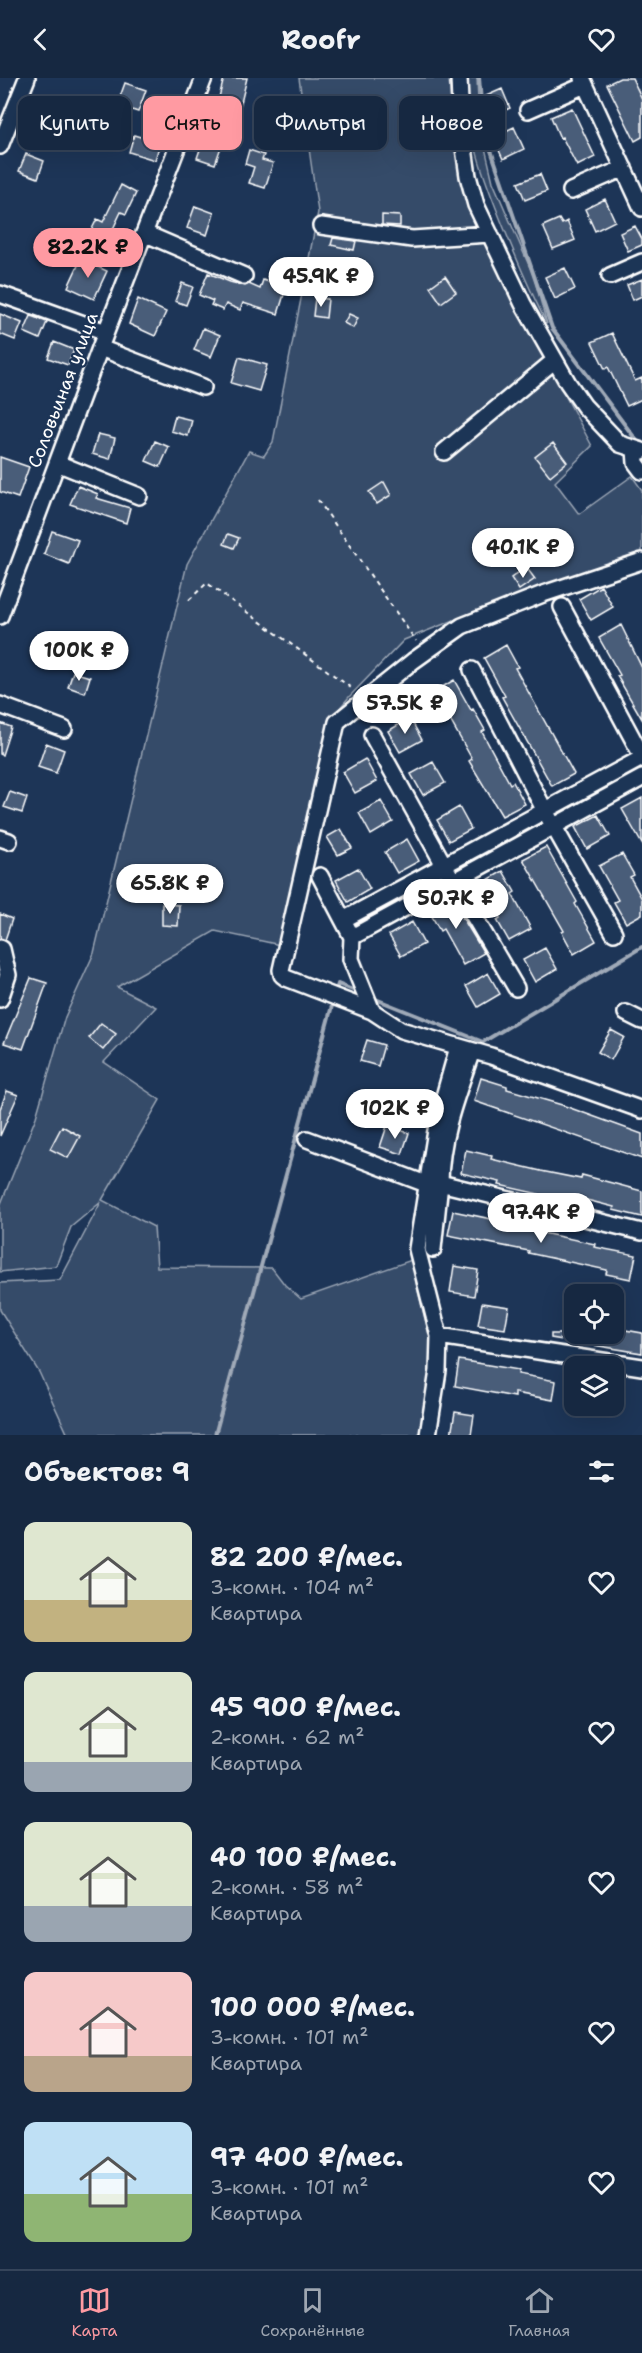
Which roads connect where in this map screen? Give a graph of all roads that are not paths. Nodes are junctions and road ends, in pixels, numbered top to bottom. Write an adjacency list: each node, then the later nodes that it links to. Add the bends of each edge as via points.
1 (27, 78): 6 (street)
2 (204, 78): 11 (street, Соловьиная улица)
3 (459, 78): 12 (street, via 460,127 468,176)
4 (584, 82): 5 (street); 7 (street)
5 (528, 110)
6 (0, 146)
7 (624, 168): 8 (street); 9 (street)
8 (571, 191)
9 (642, 208)
10 (321, 226): 12 (street, via 412,239)
11 (144, 233): 14 (street); 17 (street, Соловьиная улица)
12 (489, 234): 19 (street)
13 (642, 262): 15 (street)
14 (244, 276)
15 (610, 276)
16 (0, 294): 17 (street)
17 (106, 332): 18 (street, Соловьиная улица)
18 (100, 348): 20 (street); 23 (street, Соловьиная улица)
19 (555, 360): 21 (street, via 584,406 620,444); 22 (street)
20 (203, 387)
21 (638, 451): 24 (street, via 636,463)
22 (444, 452)
23 (57, 463): 25 (street); 28 (street, Соловьиная улица)
24 (642, 471)
25 (140, 496)
26 (642, 561): 46 (street, via 462,626 337,722 281,970 286,978)
27 (562, 607): 33 (street)
28 (0, 616)
29 (472, 670): 35 (street)
30 (0, 705): 31 (street)
31 (64, 729)
32 (372, 735): 37 (street)
33 (642, 757): 35 (street)
34 (642, 778): 36 (street)
35 (544, 811): 36 (street); 37 (street)
36 (554, 826): 39 (street); 41 (street)
37 (444, 866): 39 (street); 40 (street)
38 (320, 876): 40 (street)
39 (454, 881): 42 (street); 44 (street)
40 (343, 920): 42 (street)
41 (614, 933)
42 (352, 937): 46 (street, via 351,959)
43 (0, 948): 45 (street, via 8,975)
44 (516, 988)
45 (0, 999)
46 (372, 1011): 49 (street, via 401,1030)
47 (626, 1013): 48 (street)
48 (642, 1021)
49 (465, 1049): 50 (street); 52 (street, via 440,1169)
50 (642, 1110)
51 (307, 1139): 52 (street)
52 (433, 1183): 53 (street); 54 (street); 55 (street, via 417,1249)
53 (642, 1232)
54 (433, 1249)
55 (439, 1336): 56 (street); 57 (street)
56 (642, 1367)
57 (428, 1435)

